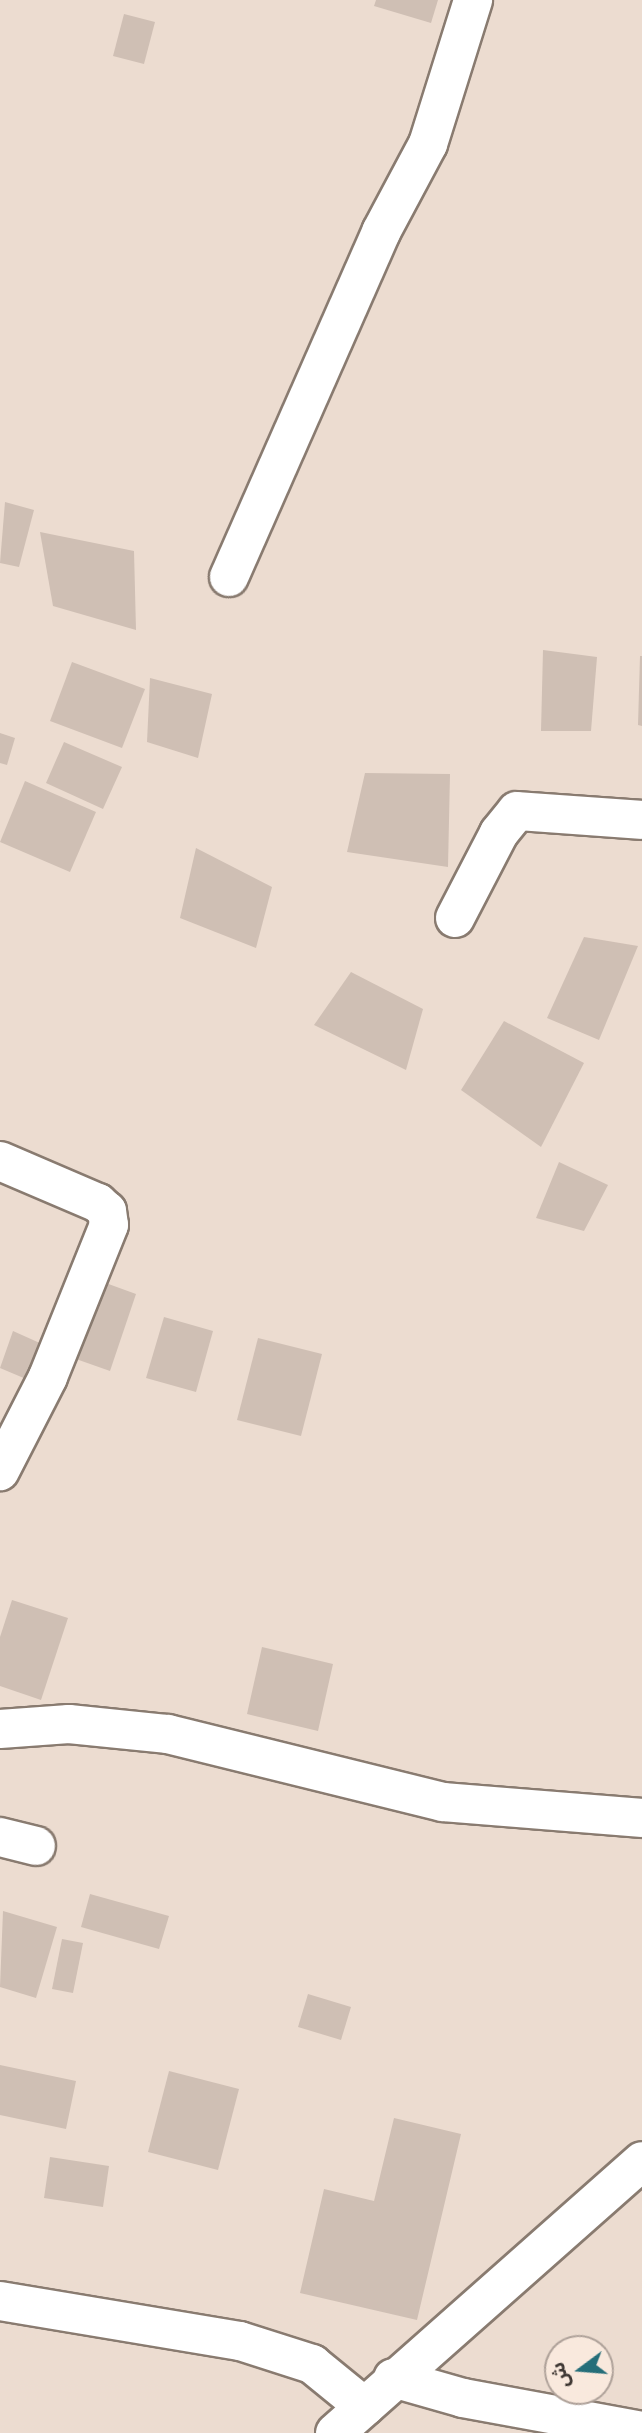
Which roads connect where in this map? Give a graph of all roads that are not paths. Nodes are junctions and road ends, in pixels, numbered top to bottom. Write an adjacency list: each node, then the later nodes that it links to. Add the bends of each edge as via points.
1 (473, 0): 2 (street, via 428,144 381,232)
2 (229, 577)
3 (642, 820): 4 (street, via 517,811 499,832)
4 (455, 918)
5 (0, 1161): 6 (street, via 99,1203 107,1211 109,1225 48,1377)
6 (0, 1471)
7 (0, 1729): 8 (street, via 69,1724 168,1734 443,1802)
8 (642, 1818)
9 (0, 1837): 10 (street)
10 (36, 1846)
11 (642, 2161): 13 (street)
12 (0, 2301): 14 (street, via 240,2341 312,2364)
13 (393, 2378): 14 (street); 15 (street, via 464,2398)
14 (365, 2407): 16 (street)
15 (642, 2431)
16 (335, 2433)

